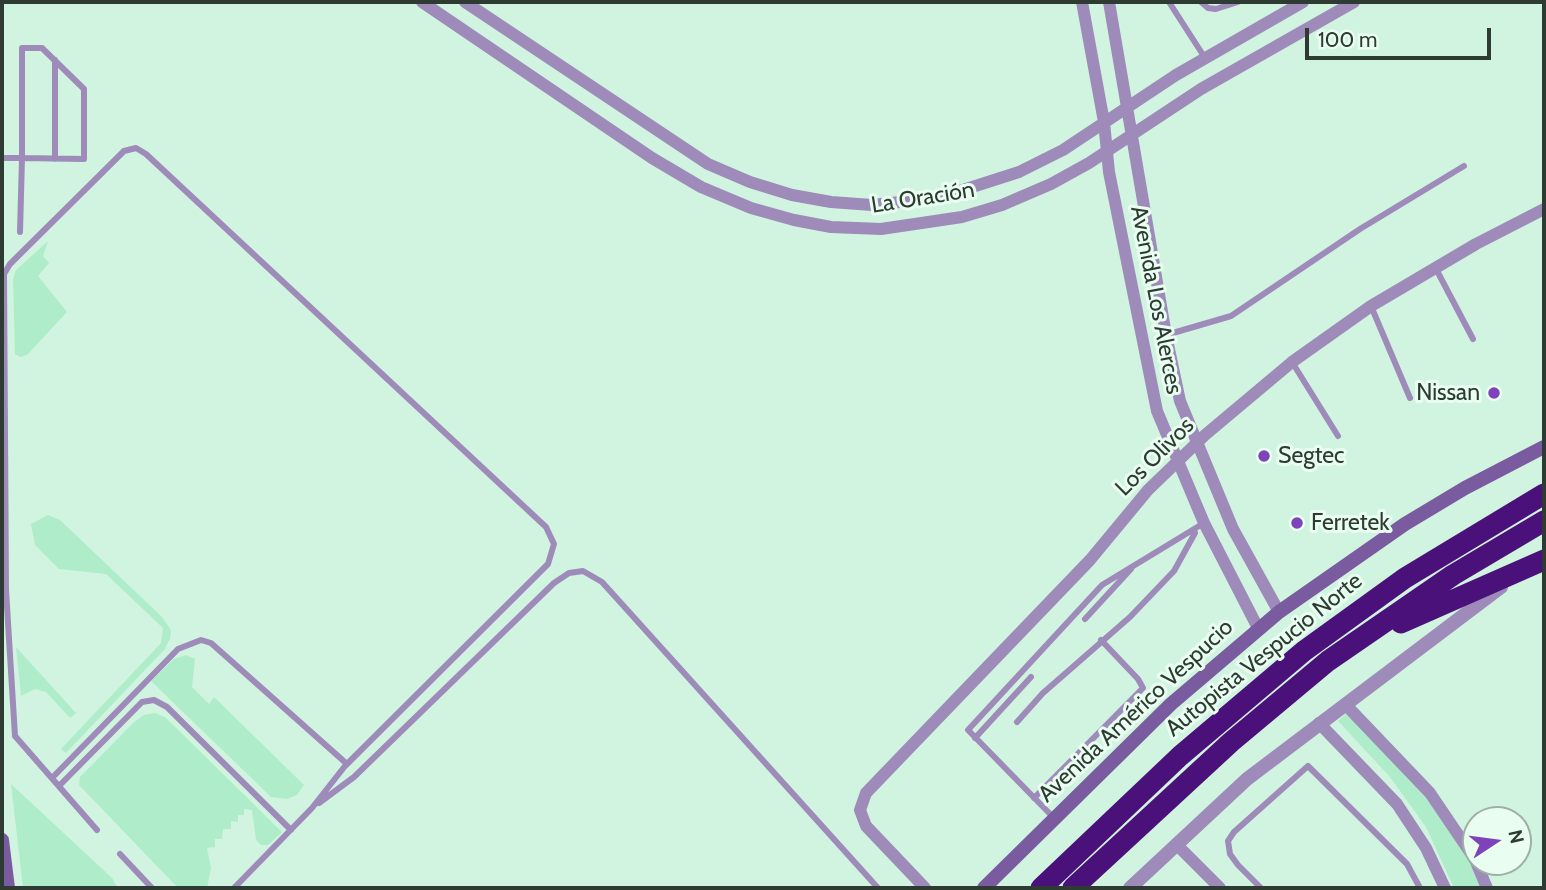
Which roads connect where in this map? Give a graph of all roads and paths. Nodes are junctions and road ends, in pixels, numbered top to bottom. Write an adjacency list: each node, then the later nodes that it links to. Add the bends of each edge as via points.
1 (422, 2): 22 (street, La Oración)
2 (465, 2): 17 (street, La Oración)
3 (1082, 2): 14 (street, Avenida Los Alerces)
4 (1108, 2): 13 (street, Avenida Los Alerces)
5 (1169, 2): 11 (lane)
6 (1201, 2): 10 (lane)
7 (1238, 2): 10 (lane, via 1224,8)
8 (1303, 2): 11 (street, La Oración)
9 (1354, 2): 15 (street, La Oración, via 1233,69)
10 (1208, 5)
11 (1205, 58): 13 (street, La Oración)
12 (55, 60): 19 (lane, via 43,48 22,48); 20 (lane); 20 (lane, via 85,89 85,103 84,159)
13 (1126, 107): 14 (street, La Oración); 15 (street, Avenida Los Alerces)
14 (1104, 122): 16 (street, Avenida Los Alerces); 17 (street, La Oración, via 1063,150 997,181 938,198 892,204 792,195 728,173)
15 (1130, 135): 16 (street, La Oración); 27 (street, Avenida Los Alerces)
16 (1107, 151): 22 (street, La Oración, via 1051,184 1002,205 934,223 881,229 831,227 775,216); 34 (street, Avenida Los Alerces, via 1151,386)
17 (689, 153): 22 (street)
18 (2, 158): 19 (lane)
19 (22, 158): 20 (lane); 24 (lane)
20 (55, 159)
21 (1464, 166): 27 (lane, via 1231,316)
22 (676, 173)
23 (1544, 209): 25 (street, Los Olivos)
24 (20, 232)
25 (1435, 267): 26 (street, Los Olivos); 28 (lane)
26 (1371, 306): 29 (street, Los Olivos); 30 (lane)
27 (1166, 335): 32 (street, Avenida Los Alerces, via 1180,401)
28 (1474, 339)
29 (1292, 362): 31 (lane); 32 (street, Los Olivos)
30 (1410, 398)
31 (1338, 436)
32 (1196, 443): 34 (street, Los Olivos); 42 (street, Avenida Los Alerces, via 1233,529)
33 (1544, 447): 42 (main road, Avenida Américo Vespucio, via 1415,518)
34 (1177, 463): 38 (street, Avenida Los Alerces); 68 (street, Los Olivos, via 866,793 860,810 866,826)
35 (1544, 478): 39 (highway, via 1503,505)
36 (1544, 494): 39 (highway, Autopista Vespucio Norte)
37 (1544, 521): 46 (highway, Autopista Vespucio Norte, via 1453,575)
38 (1200, 527): 41 (lane); 44 (street, Avenida Los Alerces); 45 (lane, via 1174,572)
39 (1469, 538): 70 (highway, Autopista Vespucio Norte, via 1338,626 1238,704)
40 (1544, 560): 46 (highway, via 1414,616); 48 (street, via 1477,603)
41 (1140, 561): 43 (lane); 51 (lane, via 1102,585 968,730)
42 (1279, 612): 44 (main road, Avenida Américo Vespucio)
43 (1085, 619)
44 (1258, 628): 57 (main road, Avenida Américo Vespucio, via 1171,704)
45 (1101, 640): 49 (lane); 55 (lane, via 1139,679 1142,690)
46 (1328, 661): 71 (highway, Autopista Vespucio Norte, via 1222,750)
47 (1031, 677): 51 (lane)
48 (1345, 704): 50 (street); 61 (street, via 1430,793)
49 (1017, 722)
50 (1319, 723): 62 (street, via 1247,779); 76 (street, via 1398,804)
51 (975, 738): 55 (lane)
52 (347, 764): 53 (lane, via 211,642 201,640 178,649); 53 (lane, via 548,564 553,538 446,433 136,149 124,151 4,274 6,590 15,736); 56 (lane)
53 (52, 778): 54 (lane)
54 (59, 786): 58 (lane); 59 (lane, via 142,702 154,701 167,706)
55 (1034, 798): 57 (lane)
56 (312, 808): 59 (lane); 67 (lane, via 354,777 554,583 569,573 583,571 601,582)
57 (1055, 818): 69 (main road, Avenida Américo Vespucio)
58 (97, 830)
59 (291, 830): 66 (lane)
60 (2, 840): 64 (main road)
61 (1462, 841)
62 (1176, 844): 72 (street); 73 (street)
63 (120, 854): 65 (lane)
64 (8, 888)
65 (152, 888)
66 (234, 888)
67 (878, 888)
68 (925, 888)
69 (984, 888)
70 (1041, 888)
71 (1073, 888)
72 (1129, 888)
73 (1220, 888)
74 (1261, 888): 75 (lane, via 1230,854 1228,841 1308,766 1407,864)
75 (1420, 888)
76 (1445, 888)

